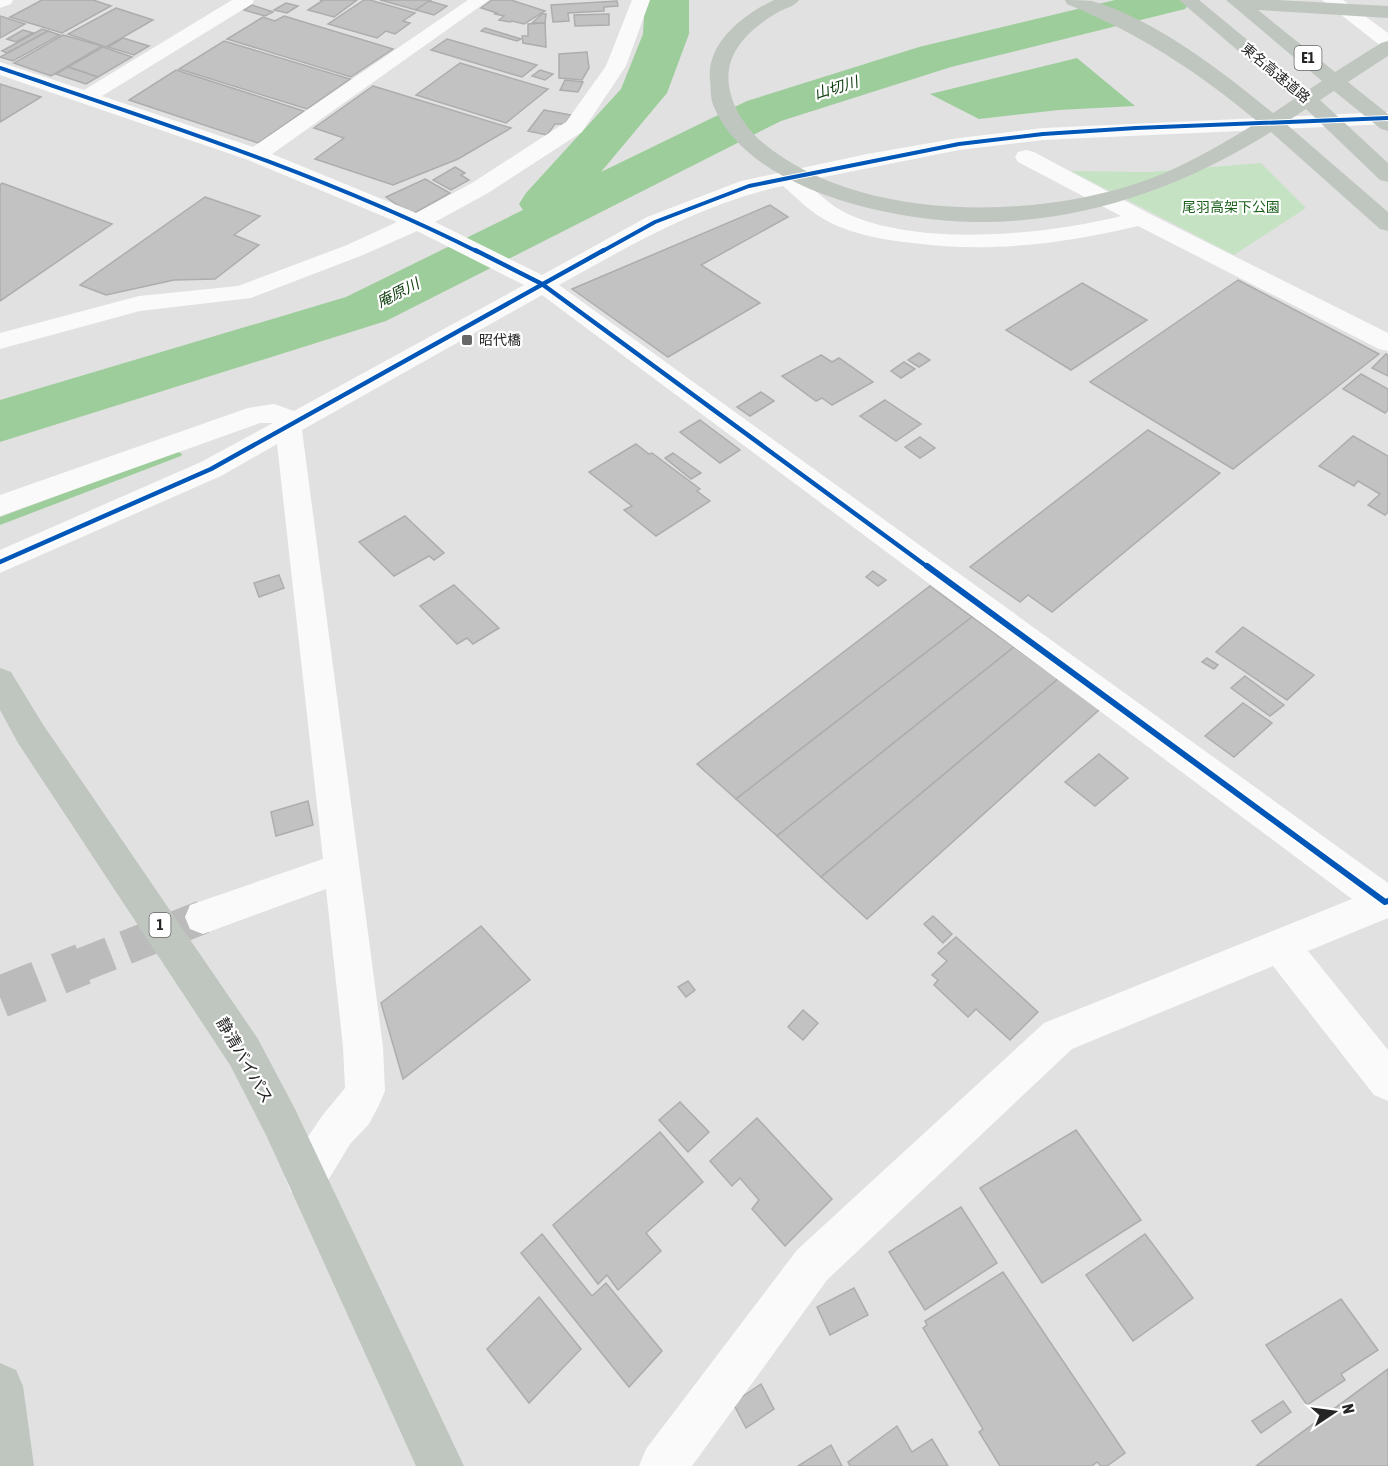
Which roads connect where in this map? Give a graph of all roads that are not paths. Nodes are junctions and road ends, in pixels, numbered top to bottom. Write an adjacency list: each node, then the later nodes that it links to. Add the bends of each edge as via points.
1 (245, 0): 14 (street)
2 (480, 0): 17 (street)
3 (640, 0): 23 (street, via 616,66 574,128)
4 (790, 0): 12 (highway, via 752,21 720,63 718,85 724,109 740,135 799,176 843,193 953,214 1050,209 1108,199 1157,184 1244,138)
5 (1074, 0): 22 (highway, via 1138,28 1230,88)
6 (1188, 0): 19 (highway, 東名高速道路 / E1, via 1316,107)
7 (1224, 0): 10 (highway)
8 (1235, 0): 16 (highway, 東名高速道路 / E1)
9 (1331, 0): 11 (street)
10 (1388, 12)
11 (1388, 42)
12 (1388, 47)
13 (0, 68): 14 (street)
14 (86, 97): 17 (street)
15 (1388, 118): 20 (street, via 1043,134 959,144)
16 (1388, 125)
17 (256, 155): 23 (street)
18 (1026, 157): 21 (street)
19 (1388, 175)
20 (787, 178): 21 (street, via 837,217 891,235 1026,241 1082,234); 24 (street, via 722,195 655,222)
21 (1141, 218): 26 (street)
22 (1388, 224)
23 (425, 226): 24 (street); 25 (street, via 242,293 139,304)
24 (536, 281): 27 (street); 32 (street)
25 (0, 341)
26 (1388, 343)
27 (288, 425): 28 (street, via 284,417 274,413 257,414); 29 (street, via 211,469); 31 (street)
28 (0, 506)
29 (0, 562)
30 (0, 681): 36 (highway, 静清バイパス / 1, via 30,733 244,1052)
31 (341, 868): 33 (street); 36 (street, via 365,1091)
32 (1386, 902): 34 (street)
33 (203, 917)
34 (1279, 944): 35 (street); 40 (street, via 1058,1036 812,1265)
35 (1388, 1081)
36 (306, 1177): 39 (highway, 静清バイパス / 1)
37 (0, 1386): 38 (highway)
38 (10, 1466)
39 (440, 1466)
40 (663, 1466)

